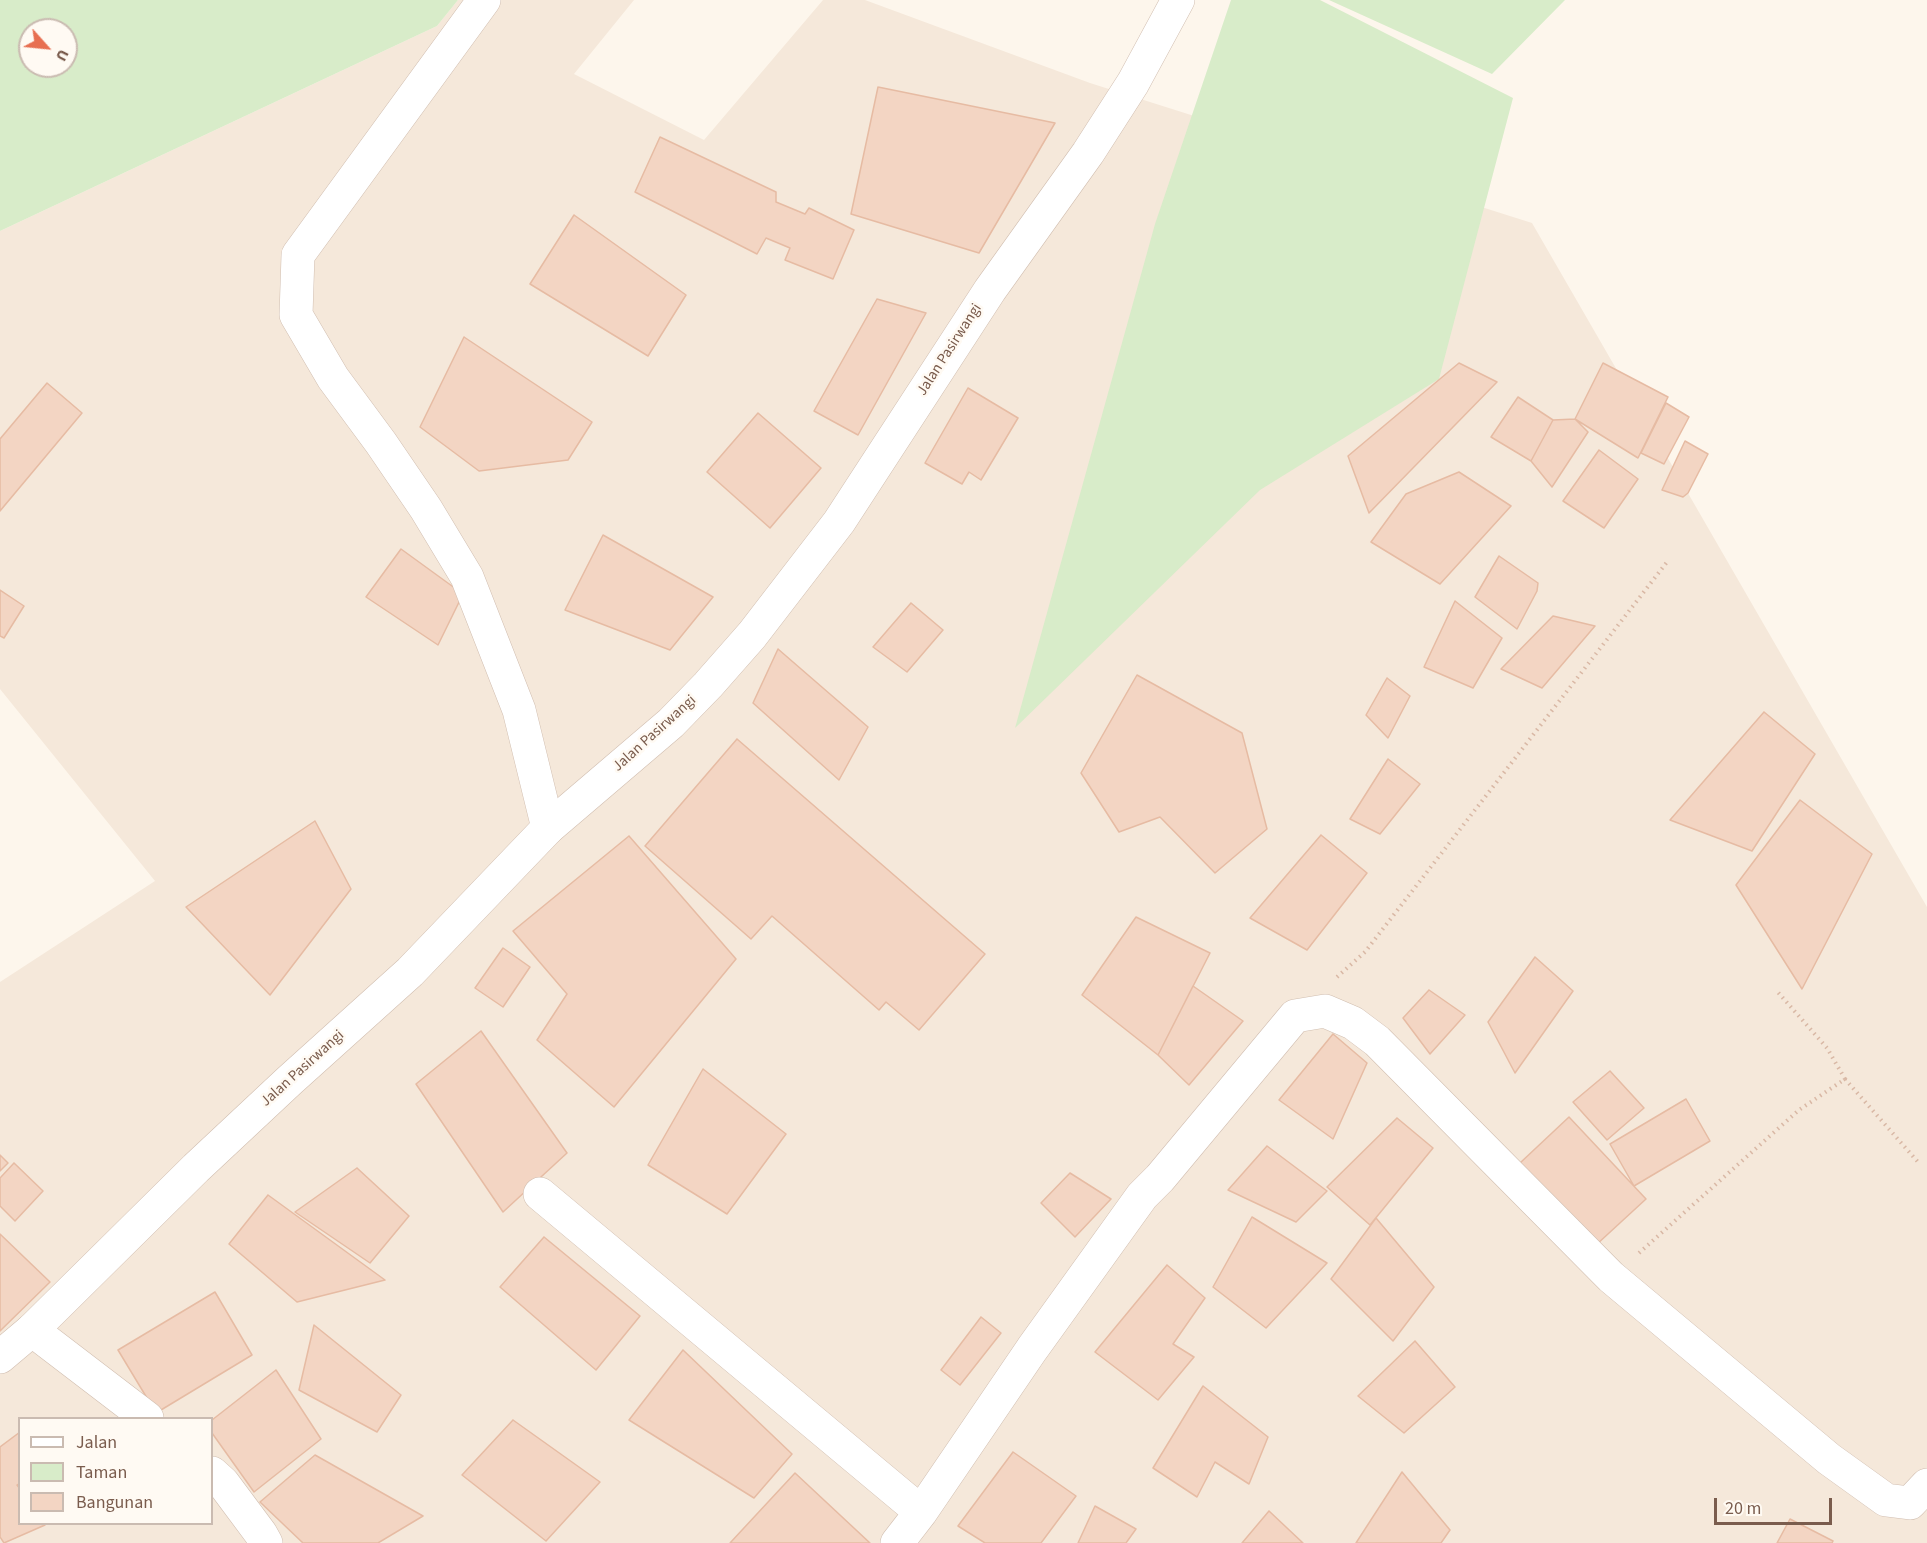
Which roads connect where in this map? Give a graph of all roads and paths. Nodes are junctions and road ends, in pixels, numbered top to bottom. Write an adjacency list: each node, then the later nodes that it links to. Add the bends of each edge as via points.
1 (484, 0): 4 (street, via 298,255 296,315 333,378 426,509 467,577 519,710)
2 (1178, 0): 4 (street, Jalan Pasirwangi, via 1133,83 990,290 839,522 708,685 671,723)
3 (1667, 562): 5 (path)
4 (548, 828): 11 (street, Jalan Pasirwangi, via 410,972 196,1168)
5 (1365, 952)
6 (1776, 990): 7 (path, via 1827,1048)
7 (1845, 1079): 8 (path); 10 (path, via 1799,1110)
8 (1918, 1162)
9 (540, 1194): 16 (street)
10 (1611, 1277): 15 (street, via 1829,1459 1886,1500 1910,1503); 16 (street, via 1377,1041 1353,1023 1325,1011 1295,1016 1142,1196)
11 (32, 1330): 12 (street, Jalan Pasirwangi); 13 (street)
12 (0, 1357)
13 (144, 1417)
14 (213, 1474): 17 (street)
15 (1927, 1485)
16 (921, 1512): 18 (street)
17 (266, 1543)
18 (897, 1543)

